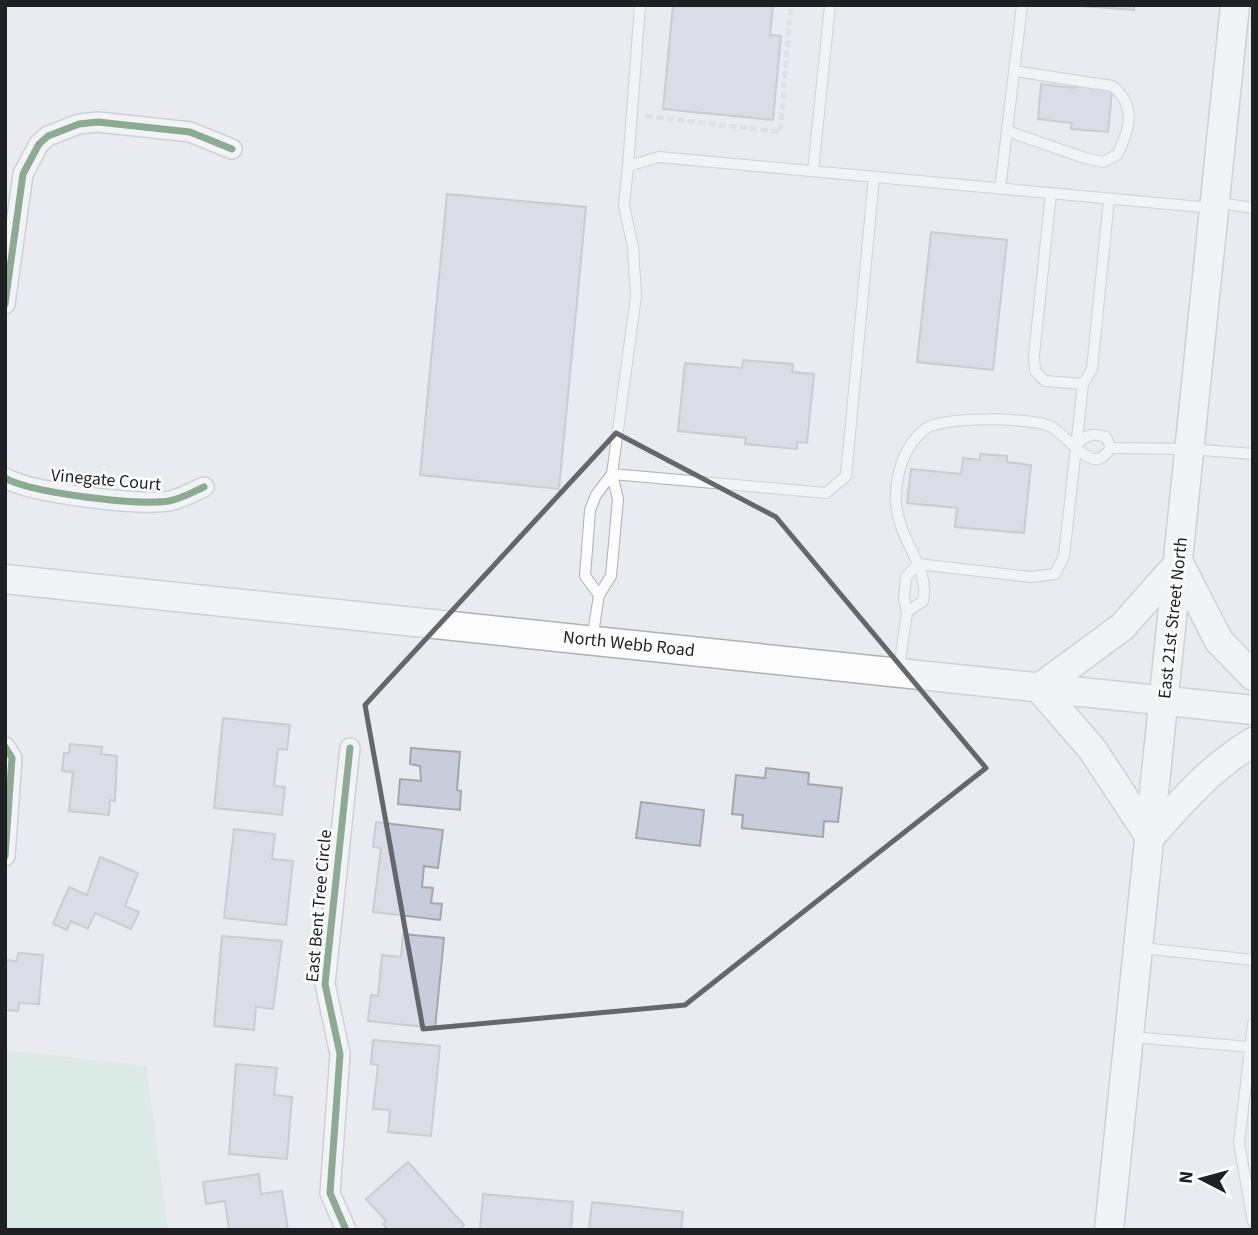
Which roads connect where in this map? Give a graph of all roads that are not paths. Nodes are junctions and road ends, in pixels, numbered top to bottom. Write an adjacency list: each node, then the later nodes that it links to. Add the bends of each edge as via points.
1 (640, 5): 8 (lane)
2 (830, 5): 9 (lane)
3 (1022, 5): 5 (lane)
4 (1235, 5): 14 (main road, East 21st Street North)
5 (1014, 71): 6 (lane); 6 (lane, via 1112,86 1129,107 1130,123 1117,155 1103,162)
6 (1007, 131): 11 (lane)
7 (232, 149): 16 (street, via 190,132 98,122 48,136 23,174)
8 (628, 166): 9 (lane, via 659,157); 22 (lane, via 624,206 633,247 636,296)
9 (813, 171): 10 (lane)
10 (874, 177): 11 (lane); 22 (lane, via 846,477 826,493)
11 (1000, 188): 12 (lane)
12 (1051, 193): 13 (lane); 17 (lane, via 1035,371 1045,381)
13 (1109, 199): 14 (lane); 17 (lane, via 1092,369)
14 (1215, 206): 15 (lane); 20 (main road, East 21st Street North)
15 (1253, 208)
16 (5, 304)
17 (1083, 384): 18 (lane)
18 (1076, 445): 19 (lane, via 1083,456 1094,459 1103,458); 19 (lane, via 1085,435 1098,434 1107,437); 26 (lane, via 1064,556 1055,574 1031,577); 26 (lane, via 1049,426 962,420 932,424 911,440 901,459 897,499 900,523)
19 (1111, 448): 20 (lane)
20 (1190, 449): 21 (lane); 25 (main road, East 21st Street North)
21 (1253, 454)
22 (612, 474): 28 (lane, via 618,499 611,576); 28 (lane, via 590,510 585,576)
23 (5, 478): 24 (street, Vinegate Court, via 42,490 140,501 170,501)
24 (204, 487)
25 (1179, 563): 32 (main road, via 1219,641); 33 (main road, via 1122,627); 34 (main road, East 21st Street North)
26 (918, 564): 29 (lane, via 906,577); 29 (lane, via 927,584 923,601)
27 (5, 579): 30 (main road, North Webb Road)
28 (598, 595): 30 (lane)
29 (907, 612): 31 (lane)
30 (592, 640): 31 (main road, North Webb Road)
31 (899, 673): 33 (main road, North Webb Road)
32 (1253, 676)
33 (1039, 688): 34 (main road, North Webb Road); 39 (main road, via 1092,750)
34 (1164, 701): 35 (main road, North Webb Road); 39 (main road, East 21st Street North)
35 (1253, 710)
36 (1253, 742): 39 (main road, via 1202,778)
37 (5, 747): 40 (street, via 12,758)
38 (350, 748): 47 (street, East Bent Tree Circle, via 325,984 340,1054 330,1194)
39 (1150, 837): 41 (main road, East 21st Street North)
40 (5, 856)
41 (1139, 948): 42 (lane); 44 (main road, East 21st Street North)
42 (1253, 960)
43 (1253, 1024): 45 (lane)
44 (1129, 1037): 45 (lane); 48 (main road, East 21st Street North)
45 (1250, 1047): 46 (lane, via 1238,1143)
46 (1253, 1222): 49 (lane)
47 (346, 1230)
48 (1109, 1230)
49 (1252, 1230)

